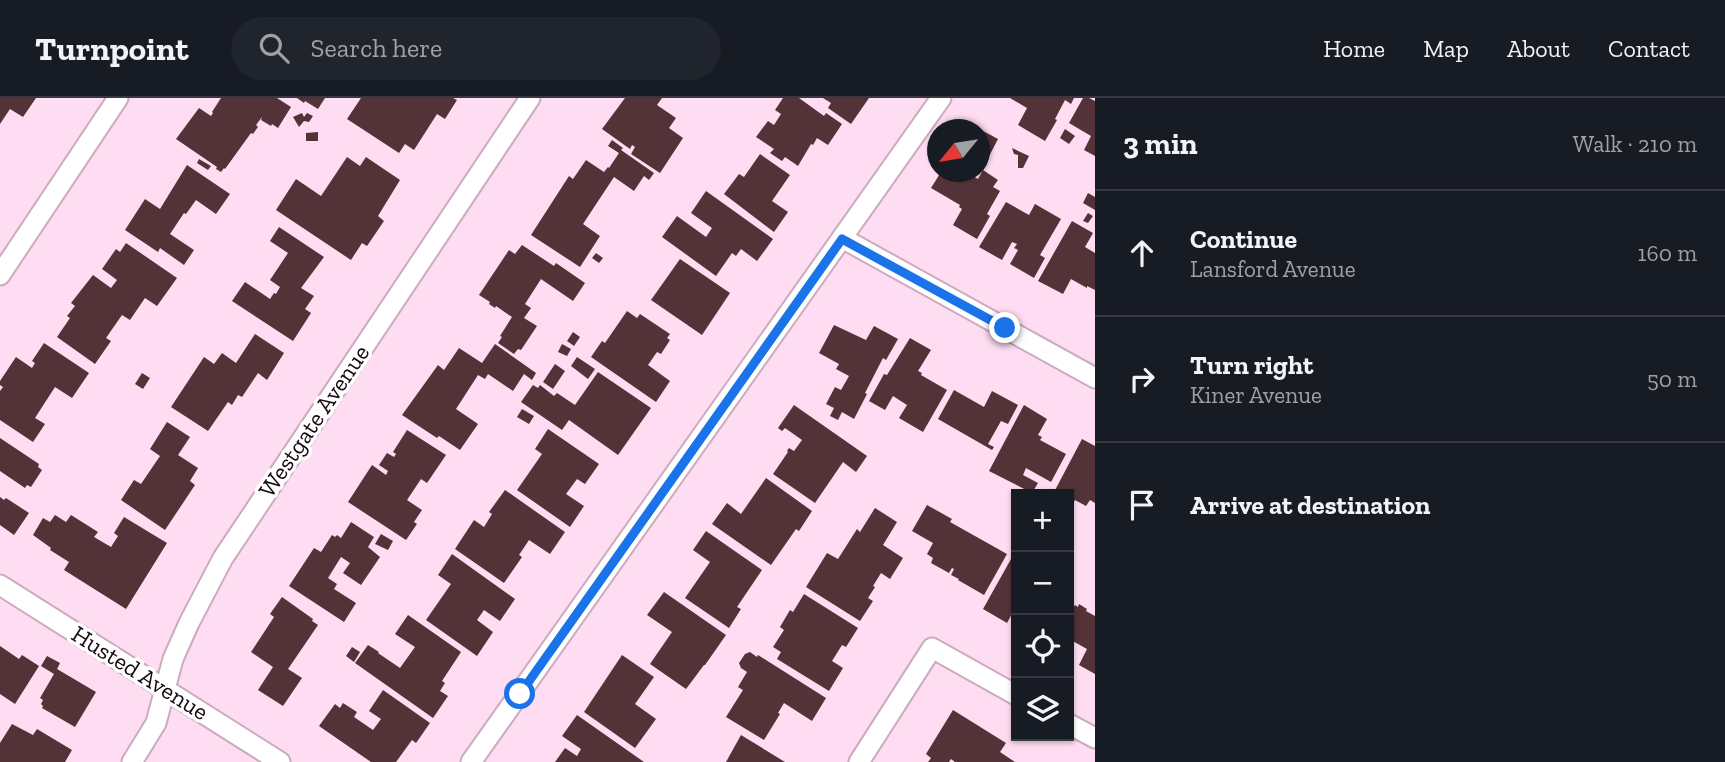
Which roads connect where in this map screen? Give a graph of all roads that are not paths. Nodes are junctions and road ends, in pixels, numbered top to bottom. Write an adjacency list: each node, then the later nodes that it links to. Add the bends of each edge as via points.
1 (118, 98): 5 (street)
2 (530, 98): 8 (street, Westgate Avenue, via 223,558 173,659)
3 (941, 98): 4 (street)
4 (842, 239): 6 (street); 14 (street)
5 (0, 275)
6 (1095, 378)
7 (0, 585): 8 (street, Husted Avenue)
8 (165, 689): 12 (street, Westgate Avenue, via 156,723); 13 (street, Husted Avenue)
9 (1011, 692): 15 (street, via 932,648)
10 (1074, 727): 11 (street)
11 (1095, 738)
12 (132, 762)
13 (280, 762)
14 (471, 762)
15 (859, 762)

